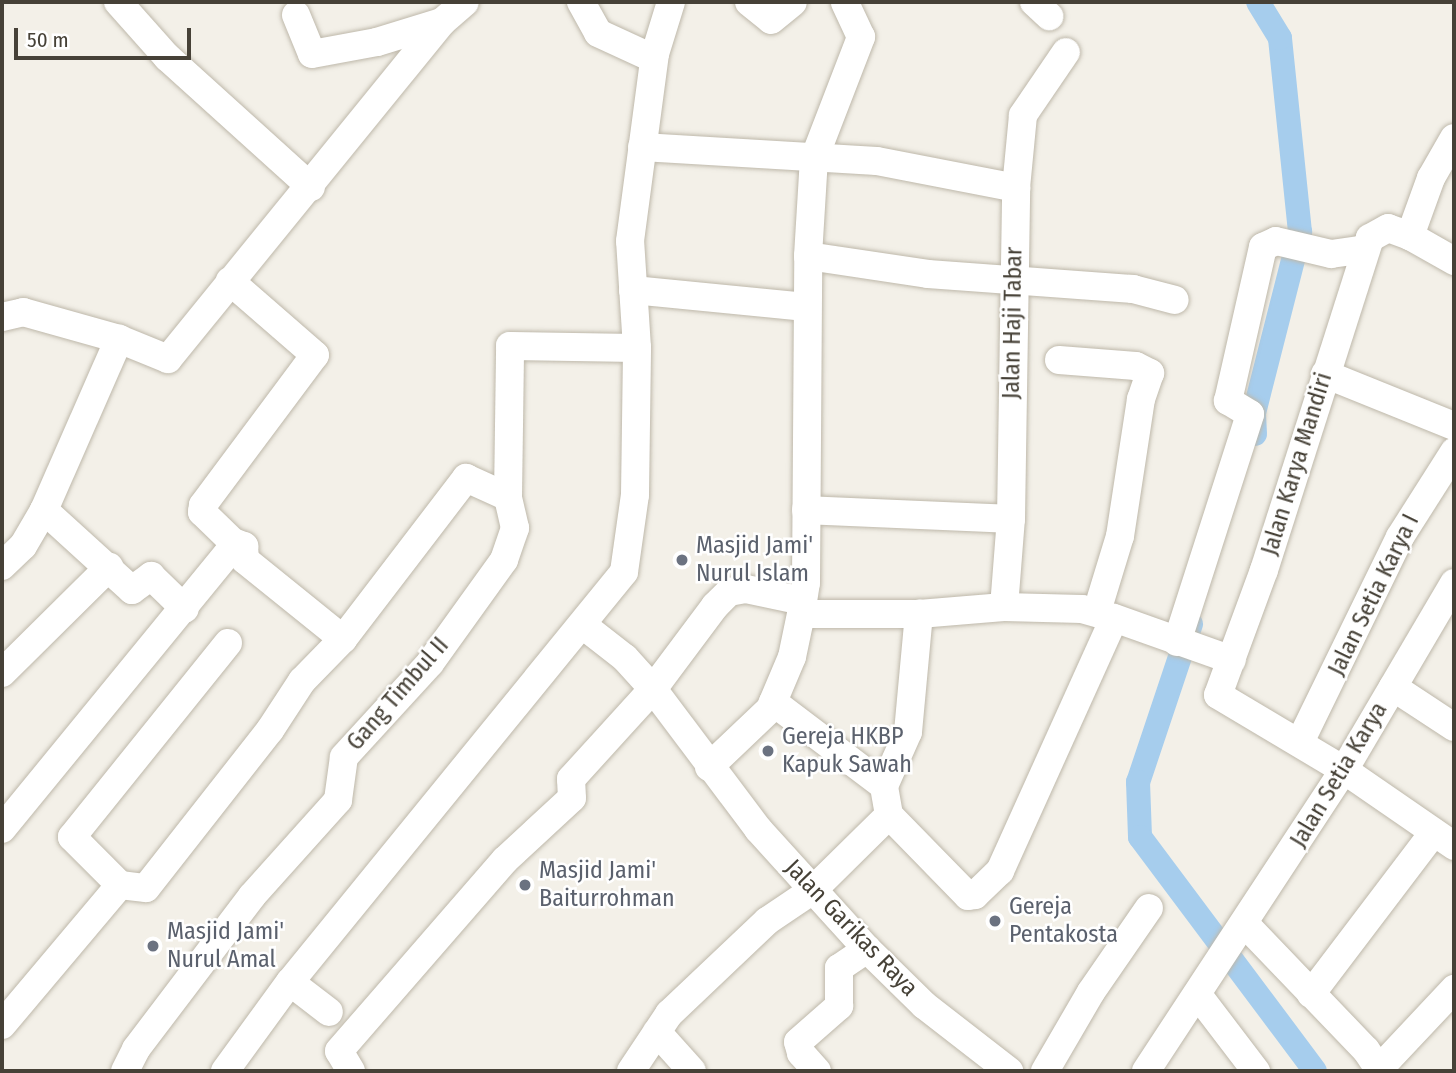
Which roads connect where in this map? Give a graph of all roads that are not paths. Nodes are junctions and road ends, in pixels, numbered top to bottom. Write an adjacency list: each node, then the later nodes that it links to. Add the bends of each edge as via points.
1 (118, 2): 15 (street, via 167,57)
2 (465, 2): 9 (street)
3 (581, 2): 11 (street, via 598,33 648,56)
4 (671, 2): 11 (street)
5 (749, 2): 6 (street, via 771,20)
6 (793, 2)
7 (845, 2): 14 (street, via 860,37)
8 (296, 15): 9 (street, via 312,54 377,42)
9 (442, 22): 15 (street)
10 (1066, 52): 16 (street, Jalan Haji Tabar, via 1023,116)
11 (655, 54): 13 (street)
12 (1454, 138): 17 (street, via 1431,178)
13 (642, 147): 14 (street); 23 (street, via 630,241)
14 (814, 159): 16 (street, via 877,161); 19 (street)
15 (311, 187): 21 (street)
16 (1016, 188): 22 (street, Jalan Haji Tabar)
17 (1410, 236): 18 (street, via 1380,230); 20 (street)
18 (1366, 249): 30 (street, Jalan Karya Mandiri); 49 (street, via 1342,254 1276,241 1263,247 1228,401 1250,414)
19 (808, 256): 22 (street); 25 (street)
20 (1454, 261)
21 (230, 281): 27 (street, via 168,359); 37 (street, via 315,355 203,505 202,512)
22 (1014, 282): 24 (street, via 1133,289); 36 (street, Jalan Haji Tabar)
23 (633, 289): 25 (street); 28 (street)
24 (1175, 300)
25 (806, 307): 34 (street)
26 (2, 317): 27 (street, via 23,312)
27 (119, 339): 35 (street)
28 (636, 348): 33 (street, Gang Timbul II, via 510,346); 46 (street, via 631,534 624,572)
29 (1059, 360): 45 (street, via 1136,366 1150,373 1141,399)
30 (1325, 374): 31 (street); 50 (street, Jalan Karya Mandiri)
31 (1454, 426)
32 (1454, 452): 56 (street, Jalan Setia Karya I, via 1401,537)
33 (508, 498): 47 (street, via 466,478); 76 (street, Gang Timbul II, via 515,528 504,560 430,663 344,757 338,800 253,896 136,1049)
34 (806, 509): 36 (street); 41 (street)
35 (44, 510): 38 (street, via 23,546); 39 (street)
36 (1011, 519): 42 (street, Jalan Haji Tabar)
37 (236, 543): 43 (street); 47 (street, via 244,546 245,560)
38 (2, 566)
39 (109, 567): 43 (street, via 132,590 151,576); 51 (street)
40 (1452, 590): 52 (street, Jalan Setia Karya)
41 (802, 607): 44 (street); 53 (street, via 746,589 729,592); 54 (street, via 792,657)
42 (1004, 607): 44 (street); 45 (street)
43 (185, 609): 61 (street, via 108,695)
44 (919, 614): 59 (street, via 908,732)
45 (1105, 615): 49 (street); 60 (street, via 1000,870 975,895 968,896)
46 (584, 626): 53 (street, Jalan Garikas Raya, via 625,658); 68 (street)
47 (343, 639): 63 (street, via 302,681 271,730 146,888)
48 (228, 643): 63 (street, via 72,837)
49 (1179, 643): 50 (street)
50 (1219, 656): 56 (street, Jalan Karya Mandiri, via 1220,699)
51 (2, 673)
52 (1392, 687): 55 (street); 58 (street, Jalan Setia Karya)
53 (653, 689): 57 (street, Jalan Garikas Raya, via 688,730); 78 (street, via 571,779 572,798 505,860 339,1051)
54 (773, 702): 57 (street); 59 (street)
55 (1454, 727)
56 (1300, 742): 58 (street, Jalan Karya Mandiri)
57 (709, 767): 64 (street, Jalan Garikas Raya)
58 (1344, 770): 62 (street, Jalan Karya Mandiri); 66 (street, Jalan Setia Karya)
59 (884, 786): 60 (street)
60 (889, 816): 64 (street)
61 (2, 829)
62 (1444, 839): 70 (street)
63 (120, 885): 73 (street)
64 (813, 890): 67 (street, Jalan Garikas Raya); 74 (street, via 767,921 668,1014)
65 (1149, 908): 83 (street, via 1091,992)
66 (1243, 928): 70 (street); 71 (street, Jalan Setia Karya)
67 (867, 949): 81 (street, via 839,968 839,1006 798,1042 801,1053); 82 (street, Jalan Garikas Raya, via 924,1005)
68 (290, 982): 72 (street); 77 (street)
69 (1454, 989): 75 (street)
70 (1311, 994): 75 (street)
71 (1198, 995): 84 (street, Jalan Setia Karya); 85 (street)
72 (329, 1012)
73 (2, 1025)
74 (657, 1032): 79 (street); 80 (street)
75 (1380, 1070)
76 (125, 1071)
77 (225, 1071)
78 (351, 1071)
79 (631, 1071)
80 (692, 1071)
81 (817, 1071)
82 (1009, 1071)
83 (1045, 1071)
84 (1146, 1071)
85 (1256, 1071)

